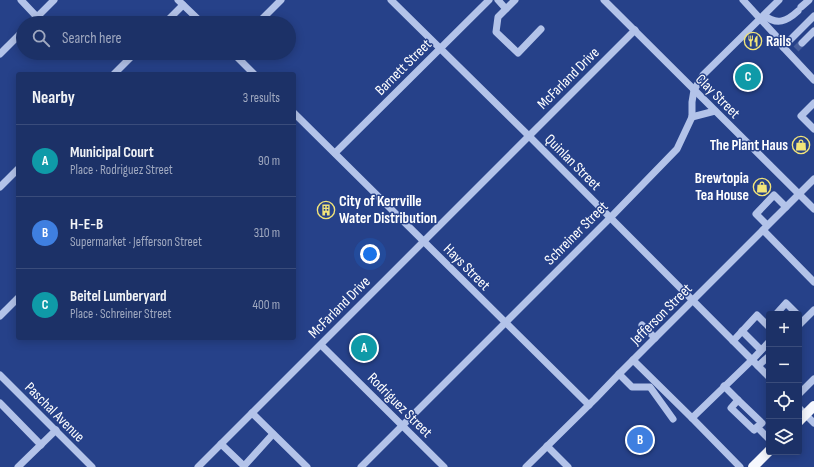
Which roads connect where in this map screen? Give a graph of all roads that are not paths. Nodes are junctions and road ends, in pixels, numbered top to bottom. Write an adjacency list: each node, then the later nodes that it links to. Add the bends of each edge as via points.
1 (21, 0): 14 (street)
2 (54, 0): 15 (street)
3 (281, 0): 18 (street)
4 (391, 0): 27 (street, Quinlan Street)
5 (489, 0): 27 (street, Barnett Street)
6 (498, 0): 13 (street)
7 (515, 0): 13 (street)
8 (604, 0): 22 (street, Clay Street)
9 (779, 0): 20 (street, Schreiner Street)
10 (809, 0): 20 (street, via 789,19 770,21)
11 (746, 1): 20 (street)
12 (180, 3): 16 (street); 17 (street)
13 (506, 9): 21 (street, via 498,17 496,32 518,53)
14 (36, 16)
15 (38, 16)
16 (170, 16)
17 (194, 16)
18 (265, 16)
19 (814, 16): 26 (street)
20 (762, 17): 26 (street); 36 (street, Schreiner Street, via 703,75)
21 (541, 29)
22 (635, 30): 36 (street, Clay Street); 42 (street, McFarland Drive)
23 (814, 31): 25 (street)
24 (16, 38): 29 (street)
25 (802, 43)
26 (783, 47): 30 (street)
27 (440, 49): 42 (street, Quinlan Street); 43 (street, Barnett Street)
28 (796, 49): 30 (street)
29 (0, 54)
30 (790, 54): 35 (street)
31 (128, 60): 33 (street)
32 (239, 60): 34 (street)
33 (116, 72)
34 (249, 72)
35 (814, 80)
36 (694, 90): 38 (street, Clay Street); 40 (street, Schreiner Street)
37 (814, 103): 41 (street, via 801,116)
38 (715, 111): 40 (street); 47 (street, Clay Street)
39 (296, 115): 43 (street, Hays Street)
40 (692, 117): 50 (street, Schreiner Street, via 677,149)
41 (814, 129)
42 (529, 136): 50 (street, Quinlan Street); 52 (street, McFarland Drive)
43 (335, 153): 52 (street, Hays Street)
44 (16, 171): 46 (street)
45 (814, 179): 47 (street, Jefferson Street)
46 (0, 187)
47 (798, 194): 48 (street, Jefferson Street); 49 (street, Clay Street)
48 (786, 207): 51 (street, Jefferson Street); 51 (street, via 774,195 756,214)
49 (814, 209)
50 (610, 218): 55 (street, Quinlan Street); 61 (street, Schreiner Street)
51 (765, 228): 53 (street); 55 (street, Jefferson Street)
52 (424, 241): 61 (street, Hays Street); 67 (street, McFarland Drive)
53 (814, 282)
54 (16, 300): 59 (street)
55 (692, 301): 65 (street, Jefferson Street); 66 (street, Quinlan Street)
56 (814, 310): 60 (street)
57 (779, 311): 58 (street, via 786,303)
58 (793, 311)
59 (0, 316)
60 (802, 318)
61 (505, 322): 82 (street, Hays Street); 90 (street, Schreiner Street)
62 (766, 324): 64 (street, via 758,316)
63 (642, 326): 65 (street)
64 (742, 331): 66 (street); 69 (street)
65 (655, 338): 71 (street, Jefferson Street)
66 (733, 341): 72 (street, Quinlan Street)
67 (321, 345): 84 (street, McFarland Drive); 90 (street, Rodriguez Street)
68 (766, 345): 69 (street)
69 (761, 350): 72 (street)
70 (766, 359): 73 (street)
71 (634, 360): 74 (street, Jefferson Street); 87 (street)
72 (752, 360): 73 (street, Quinlan Street); 78 (street)
73 (758, 366): 75 (street, Quinlan Street)
74 (618, 374): 82 (street, Jefferson Street); 88 (street, via 632,387 650,387)
75 (766, 374)
76 (0, 375): 92 (street, Paschal Avenue)
77 (814, 379): 79 (street)
78 (724, 386): 80 (street); 87 (street)
79 (802, 391)
80 (738, 400): 91 (street, via 762,423); 91 (street, via 731,408 754,430)
81 (0, 403): 96 (street)
82 (589, 405): 97 (street, Jefferson Street)
83 (814, 406): 85 (main road)
84 (252, 413): 93 (street); 95 (street, McFarland Drive)
85 (802, 414)
86 (802, 416): 89 (street)
87 (692, 418): 99 (street)
88 (673, 419)
89 (814, 423)
90 (402, 426): 104 (street, Schreiner Street); 105 (street, Rodriguez Street)
91 (757, 427): 94 (street)
92 (56, 430): 96 (street); 101 (street, Paschal Avenue)
93 (273, 434): 95 (street, via 244,466); 103 (street)
94 (766, 436)
95 (221, 444): 102 (street, McFarland Drive)
96 (41, 445): 100 (street)
97 (547, 446): 106 (street, Jefferson Street); 107 (street)
98 (766, 454): 108 (main road)
99 (736, 466)
100 (18, 467)
101 (92, 467)
102 (198, 467)
103 (307, 467)
104 (360, 467)
105 (444, 467)
106 (526, 467)
107 (568, 467)
108 (753, 467)

